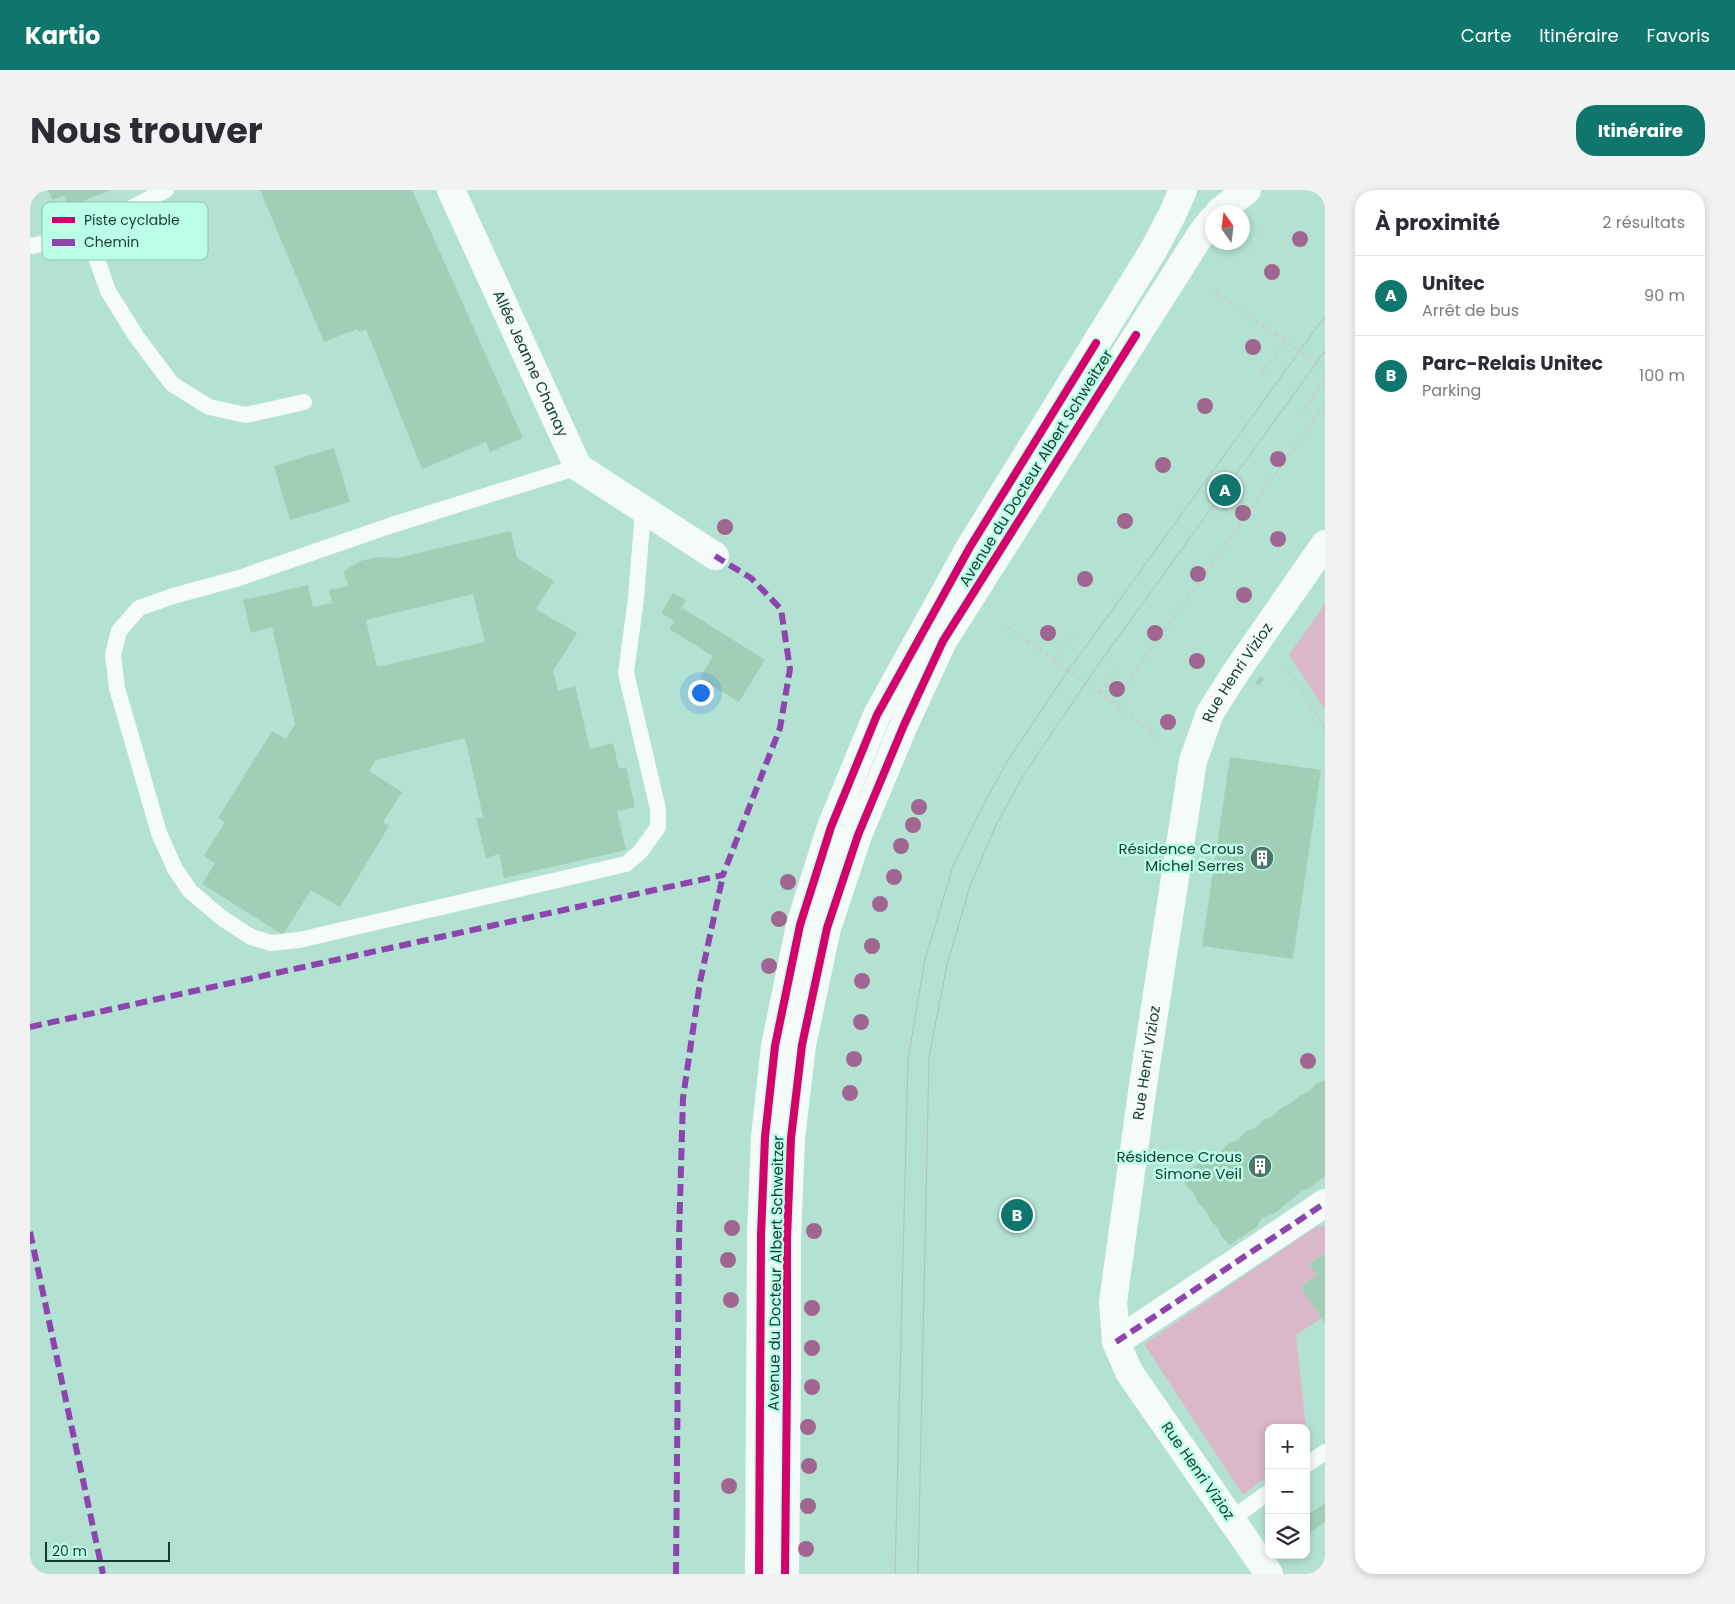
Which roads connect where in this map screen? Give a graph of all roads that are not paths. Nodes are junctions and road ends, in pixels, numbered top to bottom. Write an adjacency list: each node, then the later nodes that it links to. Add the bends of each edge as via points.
1 (166, 190): 5 (lane)
2 (451, 190): 12 (main road, Allée Jeanne Chanay)
3 (1183, 190): 22 (main road, Avenue du Docteur Albert Schweitzer, via 1153,251 970,547 878,716 831,827 800,925 775,1046 766,1137)
4 (1247, 190): 6 (main road)
5 (143, 202)
6 (1228, 205)
7 (1205, 229): 23 (main road, Avenue du Docteur Albert Schweitzer, via 943,641 858,835 827,928 802,1045 791,1138 787,1238)
8 (42, 243): 9 (lane)
9 (30, 245)
10 (97, 260): 11 (lane, via 108,291 172,384 209,407 246,415)
11 (304, 402)
12 (578, 467): 13 (main road); 13 (lane, via 392,524 239,578 139,608 119,631 113,656 117,688 159,833 190,891 251,937 271,943 299,940 626,864 640,852 658,827 658,809 626,673)
13 (643, 510): 15 (main road)
14 (1325, 544): 17 (main road, Rue Henri Vizioz, via 1210,713 1193,761 1113,1302)
15 (715, 556)
16 (1325, 1203): 17 (main road)
17 (1116, 1342): 21 (main road, Rue Henri Vizioz, via 1129,1372)
18 (1325, 1452): 19 (lane)
19 (1310, 1462)
20 (1265, 1495): 21 (lane)
21 (1231, 1519): 24 (main road, Rue Henri Vizioz)
22 (759, 1574)
23 (785, 1574)
24 (1269, 1574)

